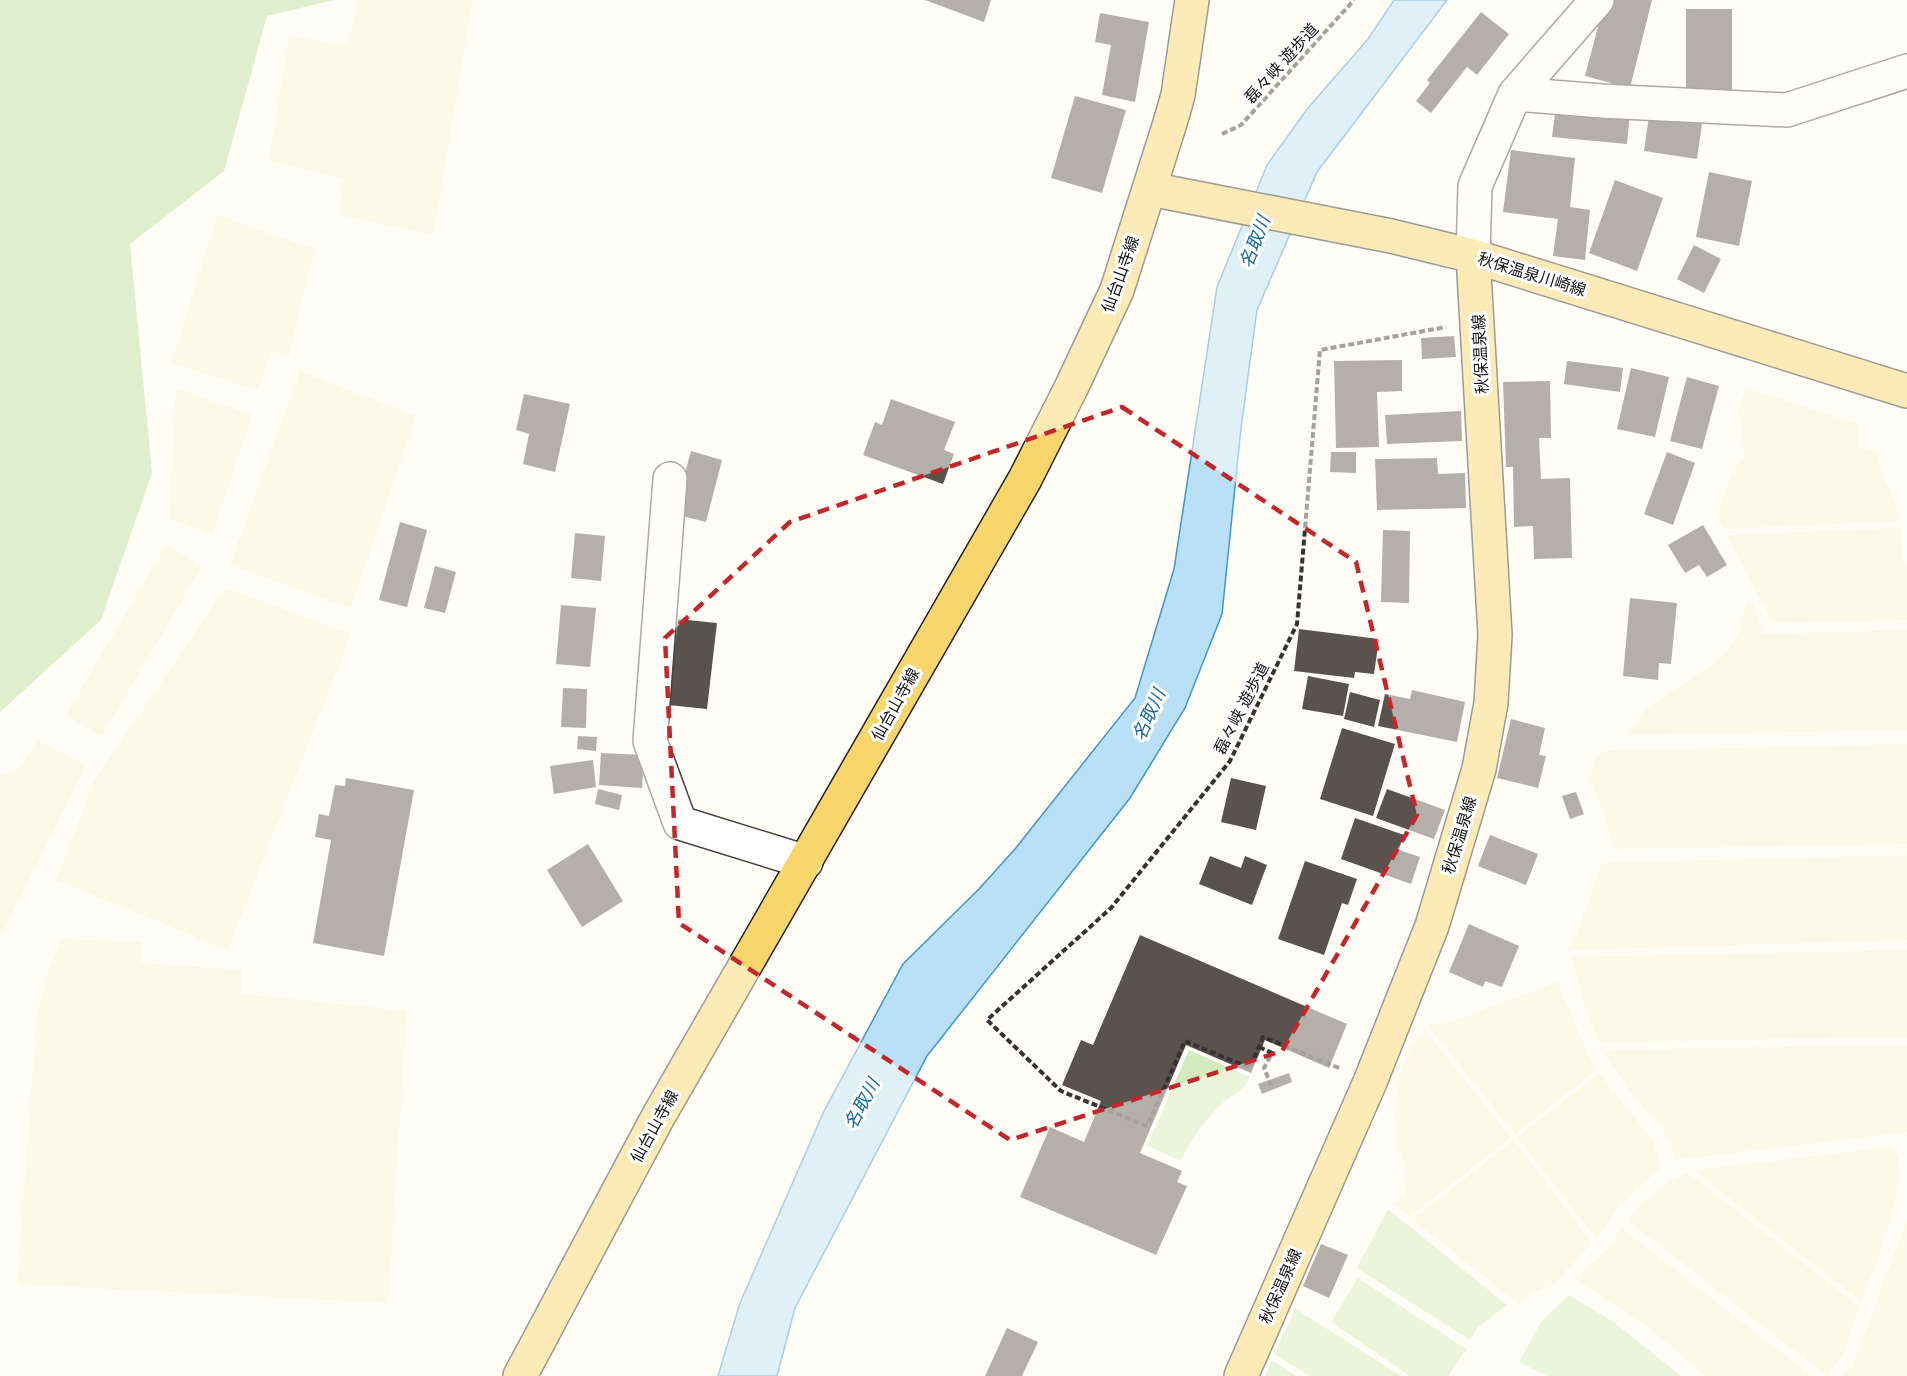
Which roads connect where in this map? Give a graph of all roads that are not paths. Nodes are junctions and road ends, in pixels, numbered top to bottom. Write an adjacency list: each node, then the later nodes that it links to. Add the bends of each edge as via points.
1 (1192, 0): 5 (main road, 仙台山寺線, via 1178,95)
2 (1597, 0): 4 (street)
3 (1907, 71): 4 (street, via 1787,110)
4 (1515, 94): 6 (street, via 1475,186)
5 (1150, 189): 6 (main road, 秋保温泉川崎線); 9 (main road, 仙台山寺線, via 1117,290 1072,387 1025,478)
6 (1473, 256): 7 (main road, 秋保温泉川崎線); 11 (main road, 秋保温泉線, via 1495,635 1491,703 1479,769 1432,926 1370,1082)
7 (1907, 391)
8 (670, 479): 9 (street, via 650,741 680,824)
9 (806, 862): 10 (main road, 仙台山寺線, via 658,1117)
10 (520, 1376)
11 (1241, 1376)

